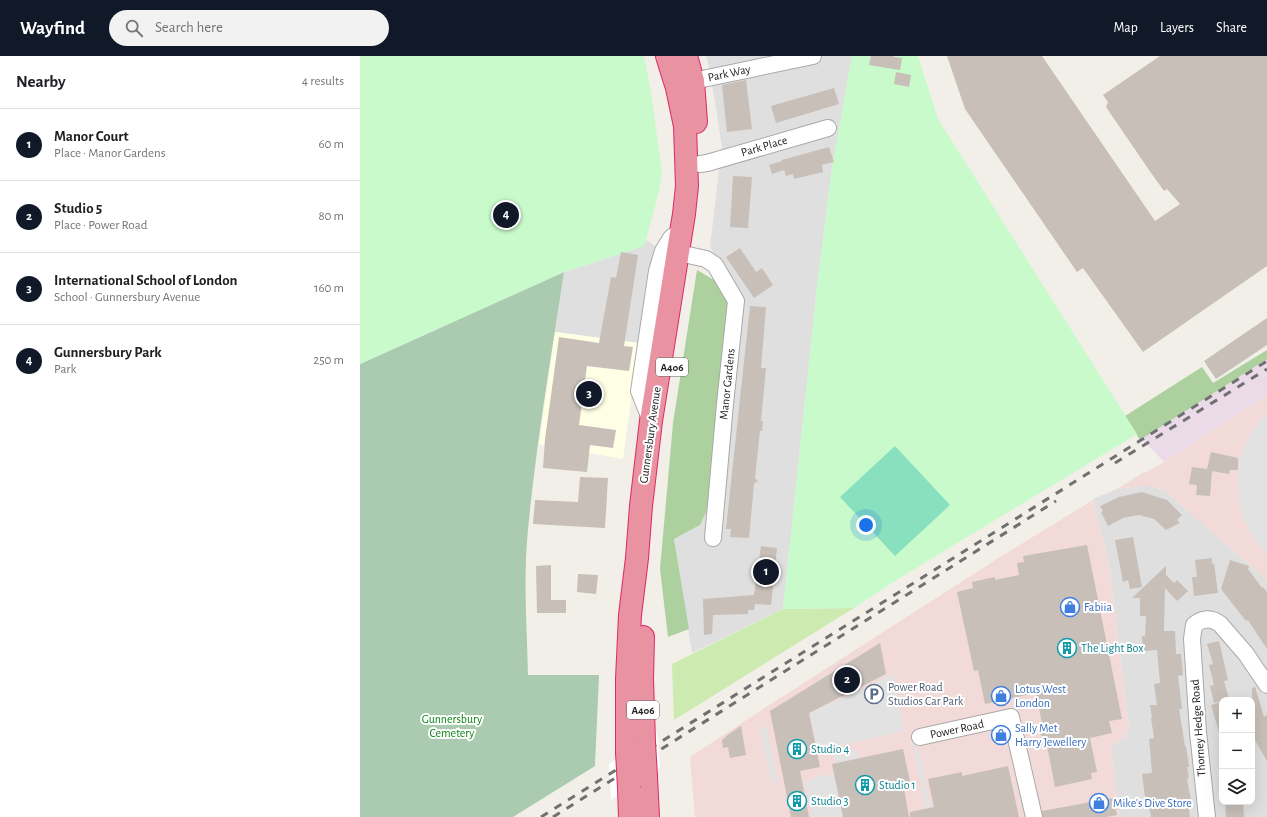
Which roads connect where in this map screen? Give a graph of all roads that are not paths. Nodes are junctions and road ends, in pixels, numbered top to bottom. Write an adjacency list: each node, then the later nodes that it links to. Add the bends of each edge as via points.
1 (667, 56): 11 (highway, Gunnersbury Avenue / A406, via 685,126 687,186 651,421 630,615 627,679)
2 (686, 56): 4 (highway, Gunnersbury Avenue / A406)
3 (812, 56): 4 (street, Park Way)
4 (693, 81): 6 (highway, Gunnersbury Avenue / A406)
5 (828, 128): 6 (street, Park Place)
6 (700, 164): 7 (highway, Gunnersbury Avenue / A406)
7 (688, 255): 8 (street, Manor Gardens, via 706,259 715,265 736,301); 11 (highway, Gunnersbury Avenue / A406, via 649,558)
8 (713, 538)
9 (1267, 685): 16 (street, Thorney Hedge Road, via 1246,654 1216,621 1208,619 1198,621 1194,625 1192,639 1198,732)
10 (920, 737): 15 (street, Power Road, via 1011,717)
11 (636, 747): 12 (highway, Gunnersbury Avenue / A406, bridge)
12 (637, 782): 13 (highway, Gunnersbury Avenue / A406); 14 (highway, Gunnersbury Avenue / A406)
13 (630, 817)
14 (648, 817)
15 (1034, 817)
16 (1207, 817)

